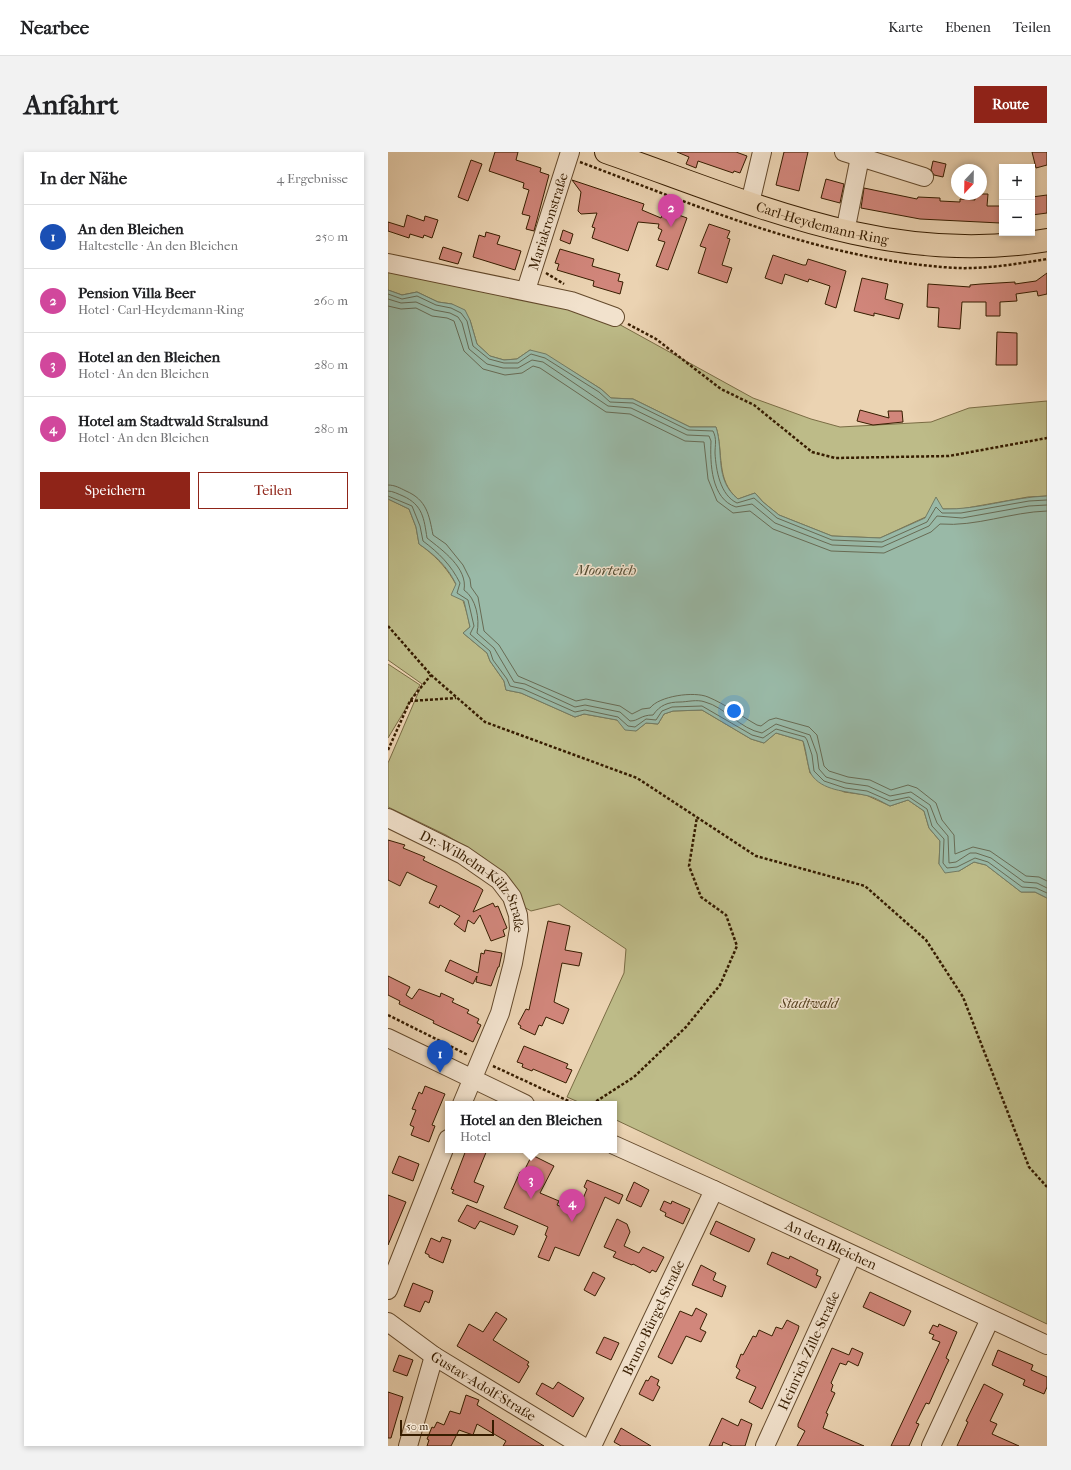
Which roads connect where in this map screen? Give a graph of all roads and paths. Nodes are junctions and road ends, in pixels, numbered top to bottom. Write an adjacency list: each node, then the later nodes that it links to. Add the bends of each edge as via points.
1 (570, 152): 10 (street, Mariakronstraße)
2 (606, 152): 6 (main road, Carl-Heydemann-Ring)
3 (762, 152): 6 (street)
4 (852, 155): 5 (street); 7 (street)
5 (924, 177)
6 (750, 203): 7 (main road, Carl-Heydemann-Ring)
7 (845, 232): 8 (main road, Carl-Heydemann-Ring, via 888,241 977,248 1015,246)
8 (1047, 240)
9 (388, 263): 10 (street)
10 (526, 290): 11 (street, via 571,301)
11 (615, 317): 12 (path, via 656,339 721,389 754,405 812,452 835,458 949,456)
12 (1047, 438)
13 (388, 626): 14 (path)
14 (431, 675): 15 (path); 16 (path)
15 (456, 698): 16 (path); 18 (path, via 485,722 637,778)
16 (410, 701): 17 (path)
17 (388, 750)
18 (697, 817): 24 (path, via 688,866 701,897 726,915 737,946 720,985 686,1027 634,1077); 27 (path, via 756,856 865,886 926,940 963,997 1029,1167)
19 (388, 818): 21 (street, Dr.-Wilhelm-Külz-Straße, via 463,855 499,880 516,906 519,929 513,963 500,1013)
20 (388, 1038): 21 (street)
21 (472, 1078): 22 (street, Dr.-Wilhelm-Külz-Straße); 23 (street)
22 (463, 1101)
23 (519, 1101)
24 (597, 1101)
25 (617, 1147): 28 (street, An den Bleichen)
26 (445, 1148): 30 (street)
27 (1047, 1187)
28 (714, 1190): 29 (street, An den Bleichen); 37 (street, Bruno-Bürgel-Straße)
29 (852, 1255): 31 (street, An den Bleichen); 38 (street, Heinrich-Zille-Straße)
30 (388, 1290)
31 (990, 1319): 33 (street, An den Bleichen); 39 (street)
32 (388, 1322): 34 (street, Gustav-Adolf-Straße)
33 (1047, 1345)
34 (434, 1356): 35 (street); 36 (street, Gustav-Adolf-Straße)
35 (408, 1446)
36 (582, 1446)
37 (592, 1446)
38 (765, 1446)
39 (931, 1446)

